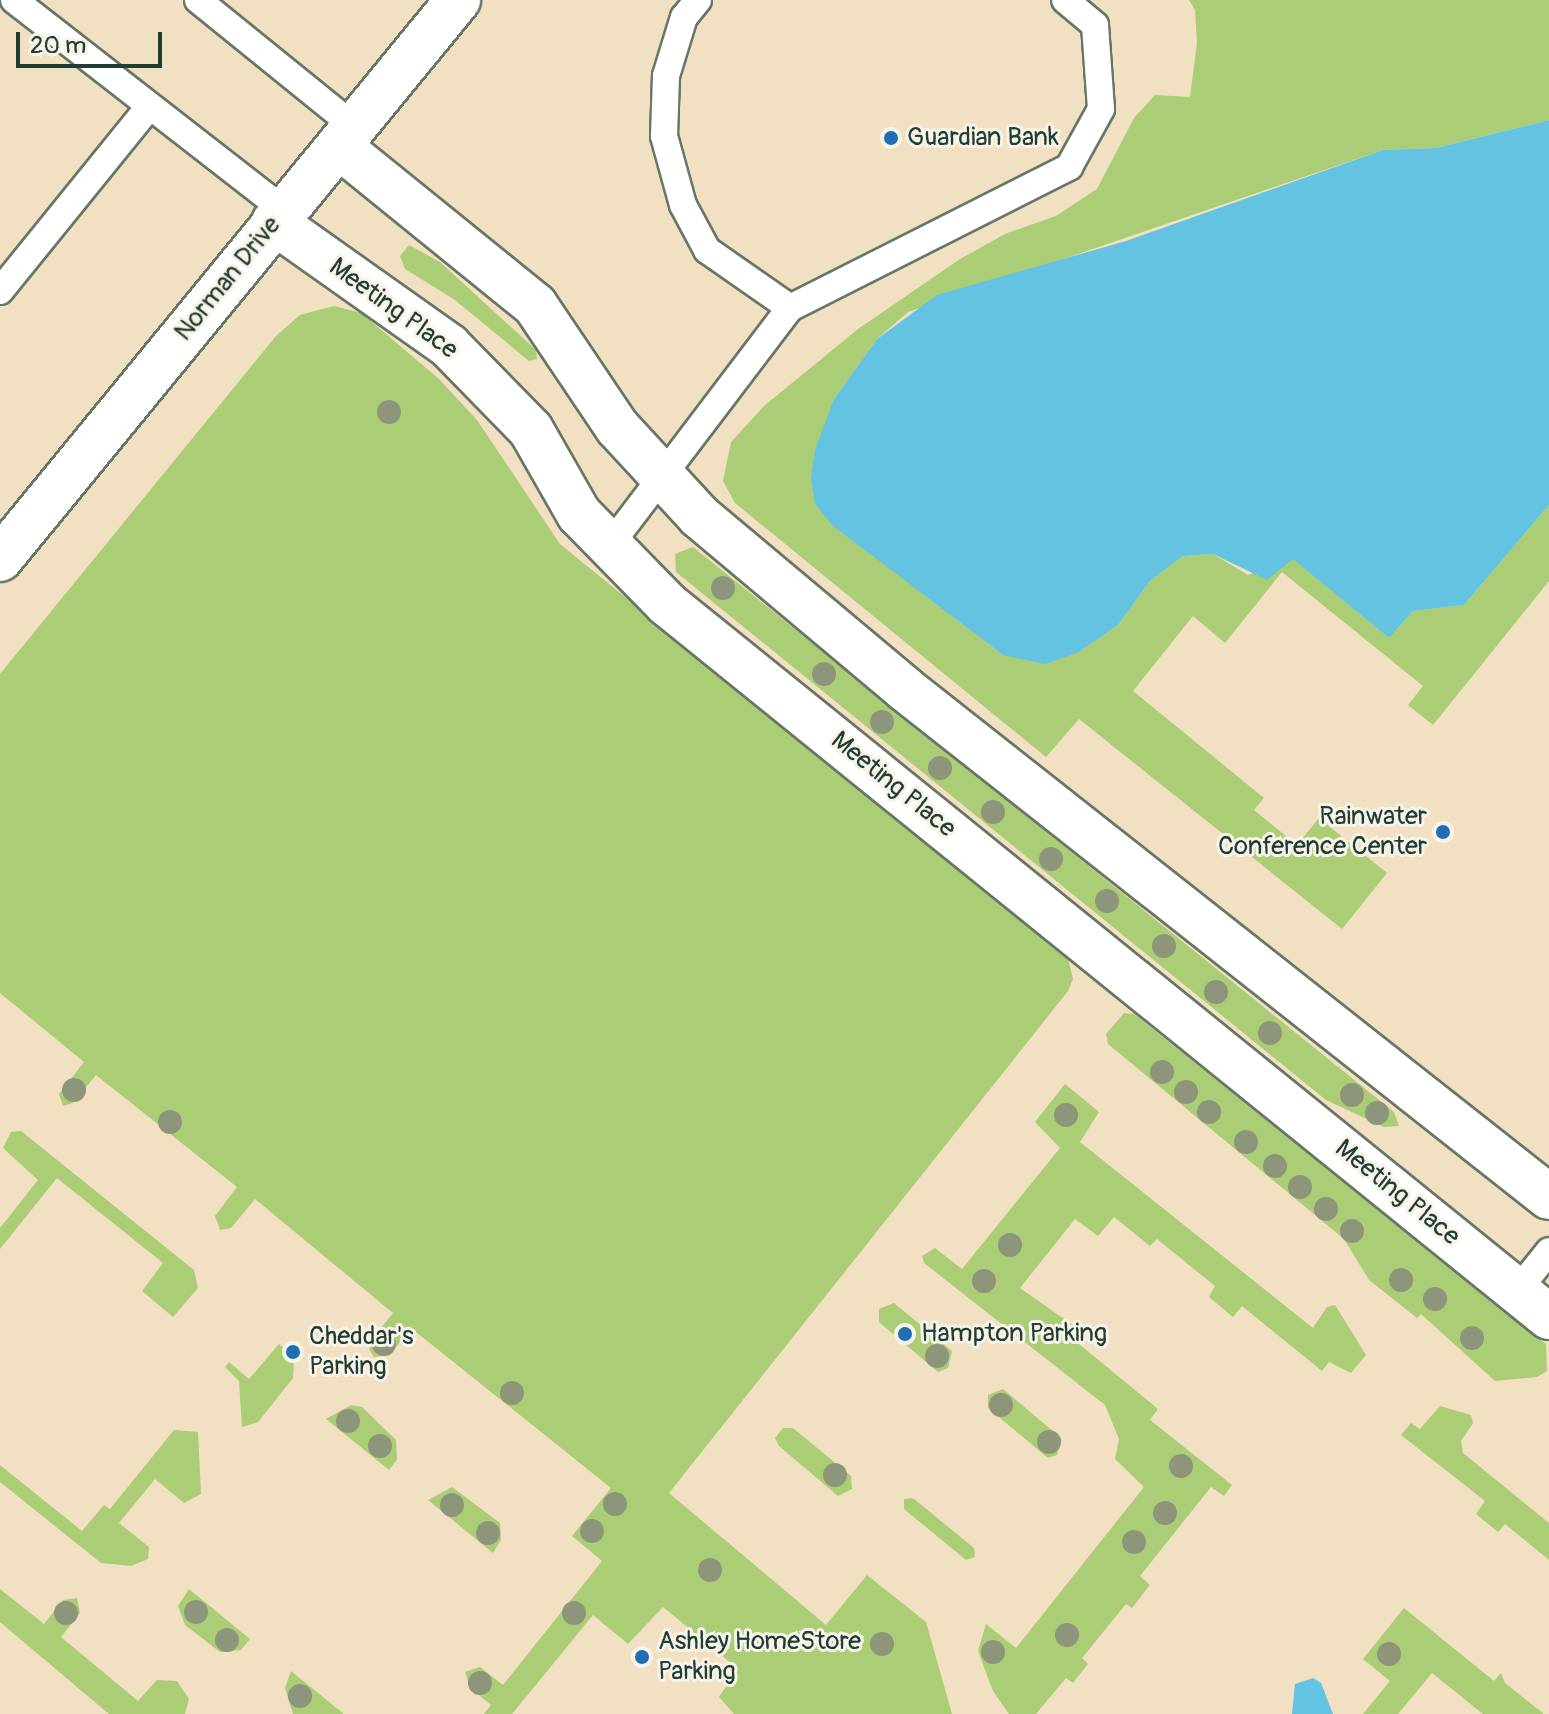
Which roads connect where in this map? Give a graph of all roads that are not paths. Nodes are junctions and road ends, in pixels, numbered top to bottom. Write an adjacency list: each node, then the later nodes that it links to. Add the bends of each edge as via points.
1 (14, 0): 6 (lane)
2 (198, 0): 7 (lane)
3 (458, 0): 7 (street, Norman Drive)
4 (698, 0): 10 (lane, via 684,17 666,76 664,136 683,205 707,250)
5 (1065, 0): 10 (lane, via 1095,25 1101,109 1069,167)
6 (150, 106): 8 (lane); 9 (lane)
7 (348, 138): 8 (street, Norman Drive); 11 (street, via 535,305 617,427)
8 (279, 216): 12 (street, Meeting Place, via 449,346 531,430 579,514); 13 (street, Norman Drive)
9 (0, 291)
10 (790, 308): 11 (lane)
11 (663, 476): 12 (lane); 14 (street, via 699,516 905,689)
12 (610, 545): 16 (street, Meeting Place, via 667,604)
13 (0, 559)
14 (1549, 1197)
15 (1549, 1251): 16 (lane)
16 (1533, 1304)

